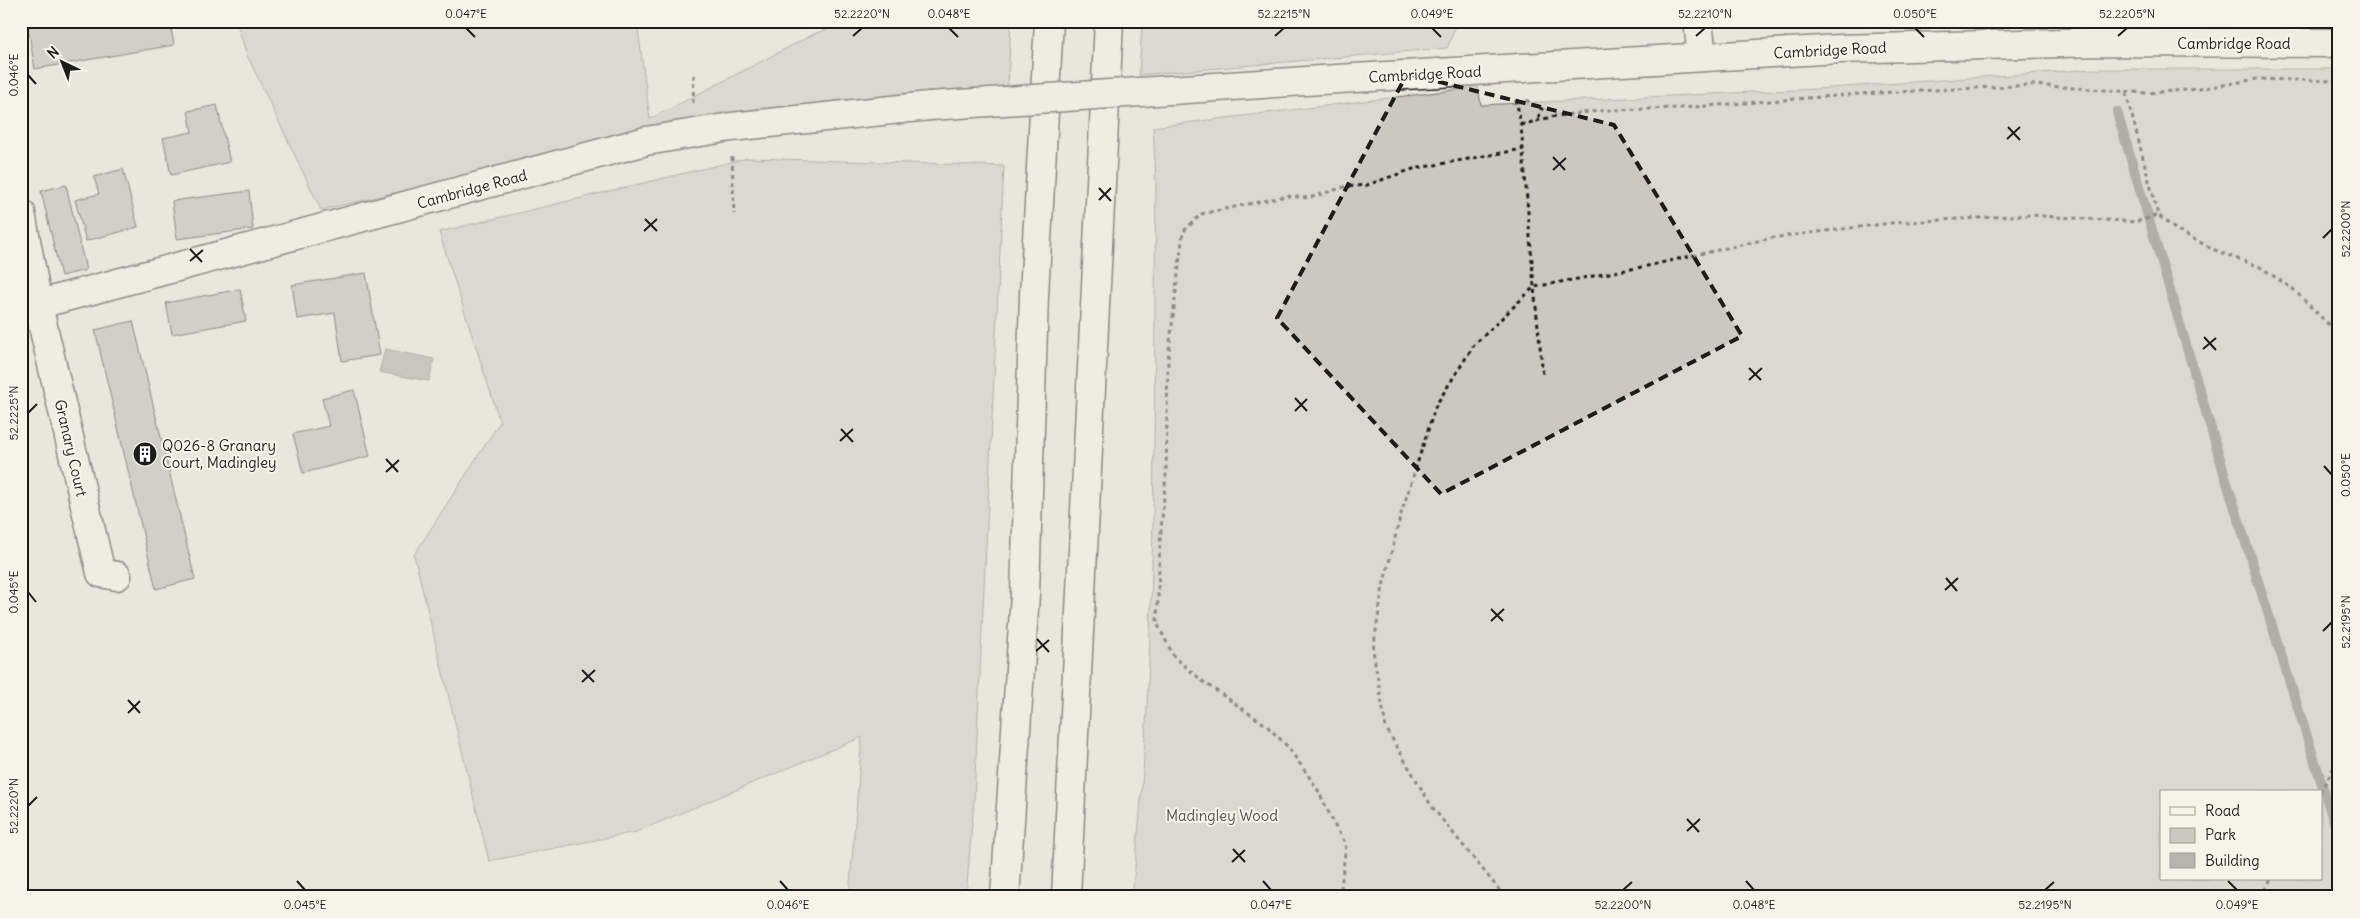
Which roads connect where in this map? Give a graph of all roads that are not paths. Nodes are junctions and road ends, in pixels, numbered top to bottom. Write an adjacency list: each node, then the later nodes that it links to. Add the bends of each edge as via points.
1 (1049, 21): 9 (main road, via 1034,295 1025,594)
2 (1108, 21): 10 (main road)
3 (1698, 21): 5 (main road)
4 (2339, 43): 5 (main road, Cambridge Road, via 2098,42 1839,49)
5 (1702, 57): 7 (main road, Cambridge Road, bridge, via 930,106 731,127 646,141)
6 (21, 213): 7 (main road)
7 (29, 307): 8 (main road, Granary Court, via 101,574)
8 (117, 576)
9 (1005, 897)
10 (1066, 897)

